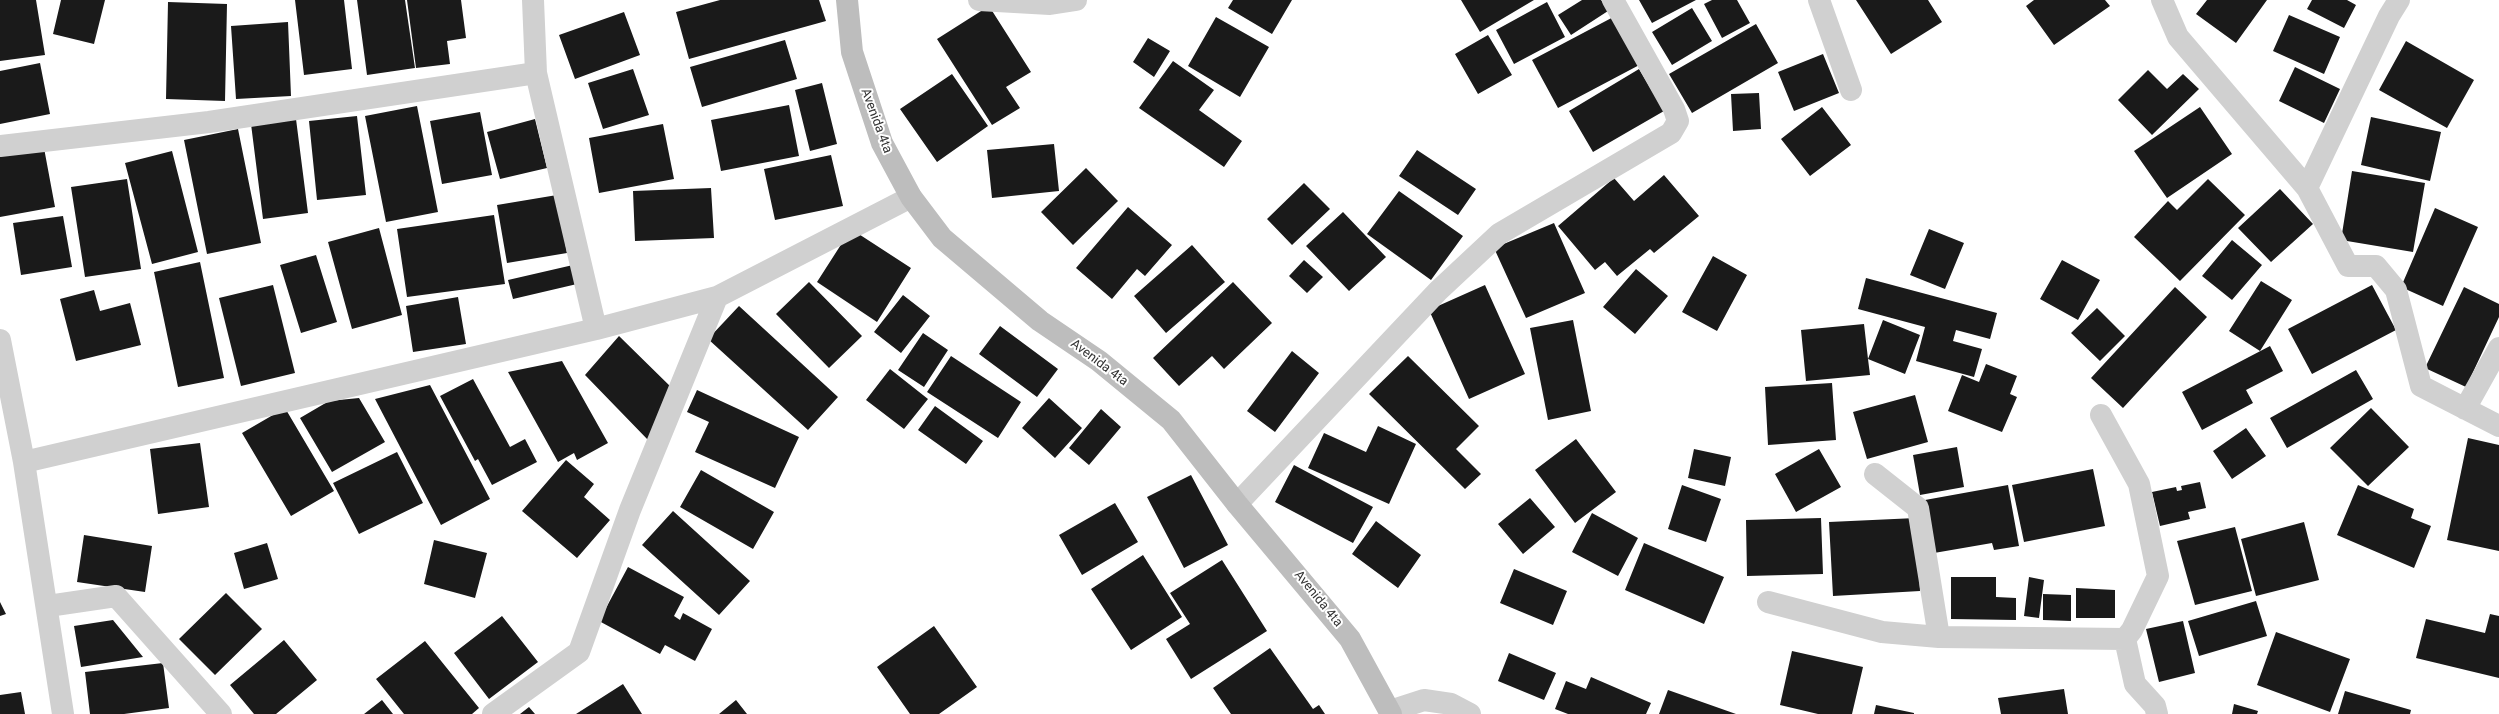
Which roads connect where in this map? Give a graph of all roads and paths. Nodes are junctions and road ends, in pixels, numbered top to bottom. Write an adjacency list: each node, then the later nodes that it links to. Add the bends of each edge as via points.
1 (533, 0): 9 (street)
2 (847, 0): 13 (street, Avenida 4ta, via 852,52 882,143)
3 (980, 0): 4 (street, via 1050,4)
4 (1076, 0)
5 (1613, 0): 23 (street, via 1674,109 1678,121 1672,133 1499,234 1438,292)
6 (1819, 0): 10 (street)
7 (2162, 0): 12 (street, via 2178,37)
8 (2399, 0): 12 (street)
9 (536, 73): 11 (street, via 210,122); 15 (street)
10 (1851, 90)
11 (0, 146)
12 (2307, 188): 18 (street, via 2348,266 2376,266 2396,290 2421,386)
13 (911, 197): 14 (street); 23 (street, Avenida 4ta, via 942,238 1040,321 1099,361 1171,420)
14 (717, 298): 15 (street); 31 (street, via 630,510 579,652)
15 (596, 329): 21 (street)
16 (0, 340): 21 (street)
17 (2499, 348): 18 (street)
18 (2465, 409): 20 (street)
19 (2101, 415): 27 (street, via 2139,484 2158,576 2132,630)
20 (2499, 426)
21 (24, 462): 25 (street)
22 (1875, 474): 26 (street, via 1918,508)
23 (1237, 504): 28 (street, Avenida 4ta, via 1350,639)
24 (1768, 602): 26 (street, via 1882,632)
25 (48, 606): 29 (street); 30 (street, via 116,596)
26 (1939, 637): 27 (street)
27 (2125, 639): 33 (street, via 2135,684 2155,706)
28 (1390, 713): 32 (street, via 1424,700 1451,704)
29 (63, 714)
30 (221, 714)
31 (493, 714)
32 (1470, 714)
33 (2158, 714)

